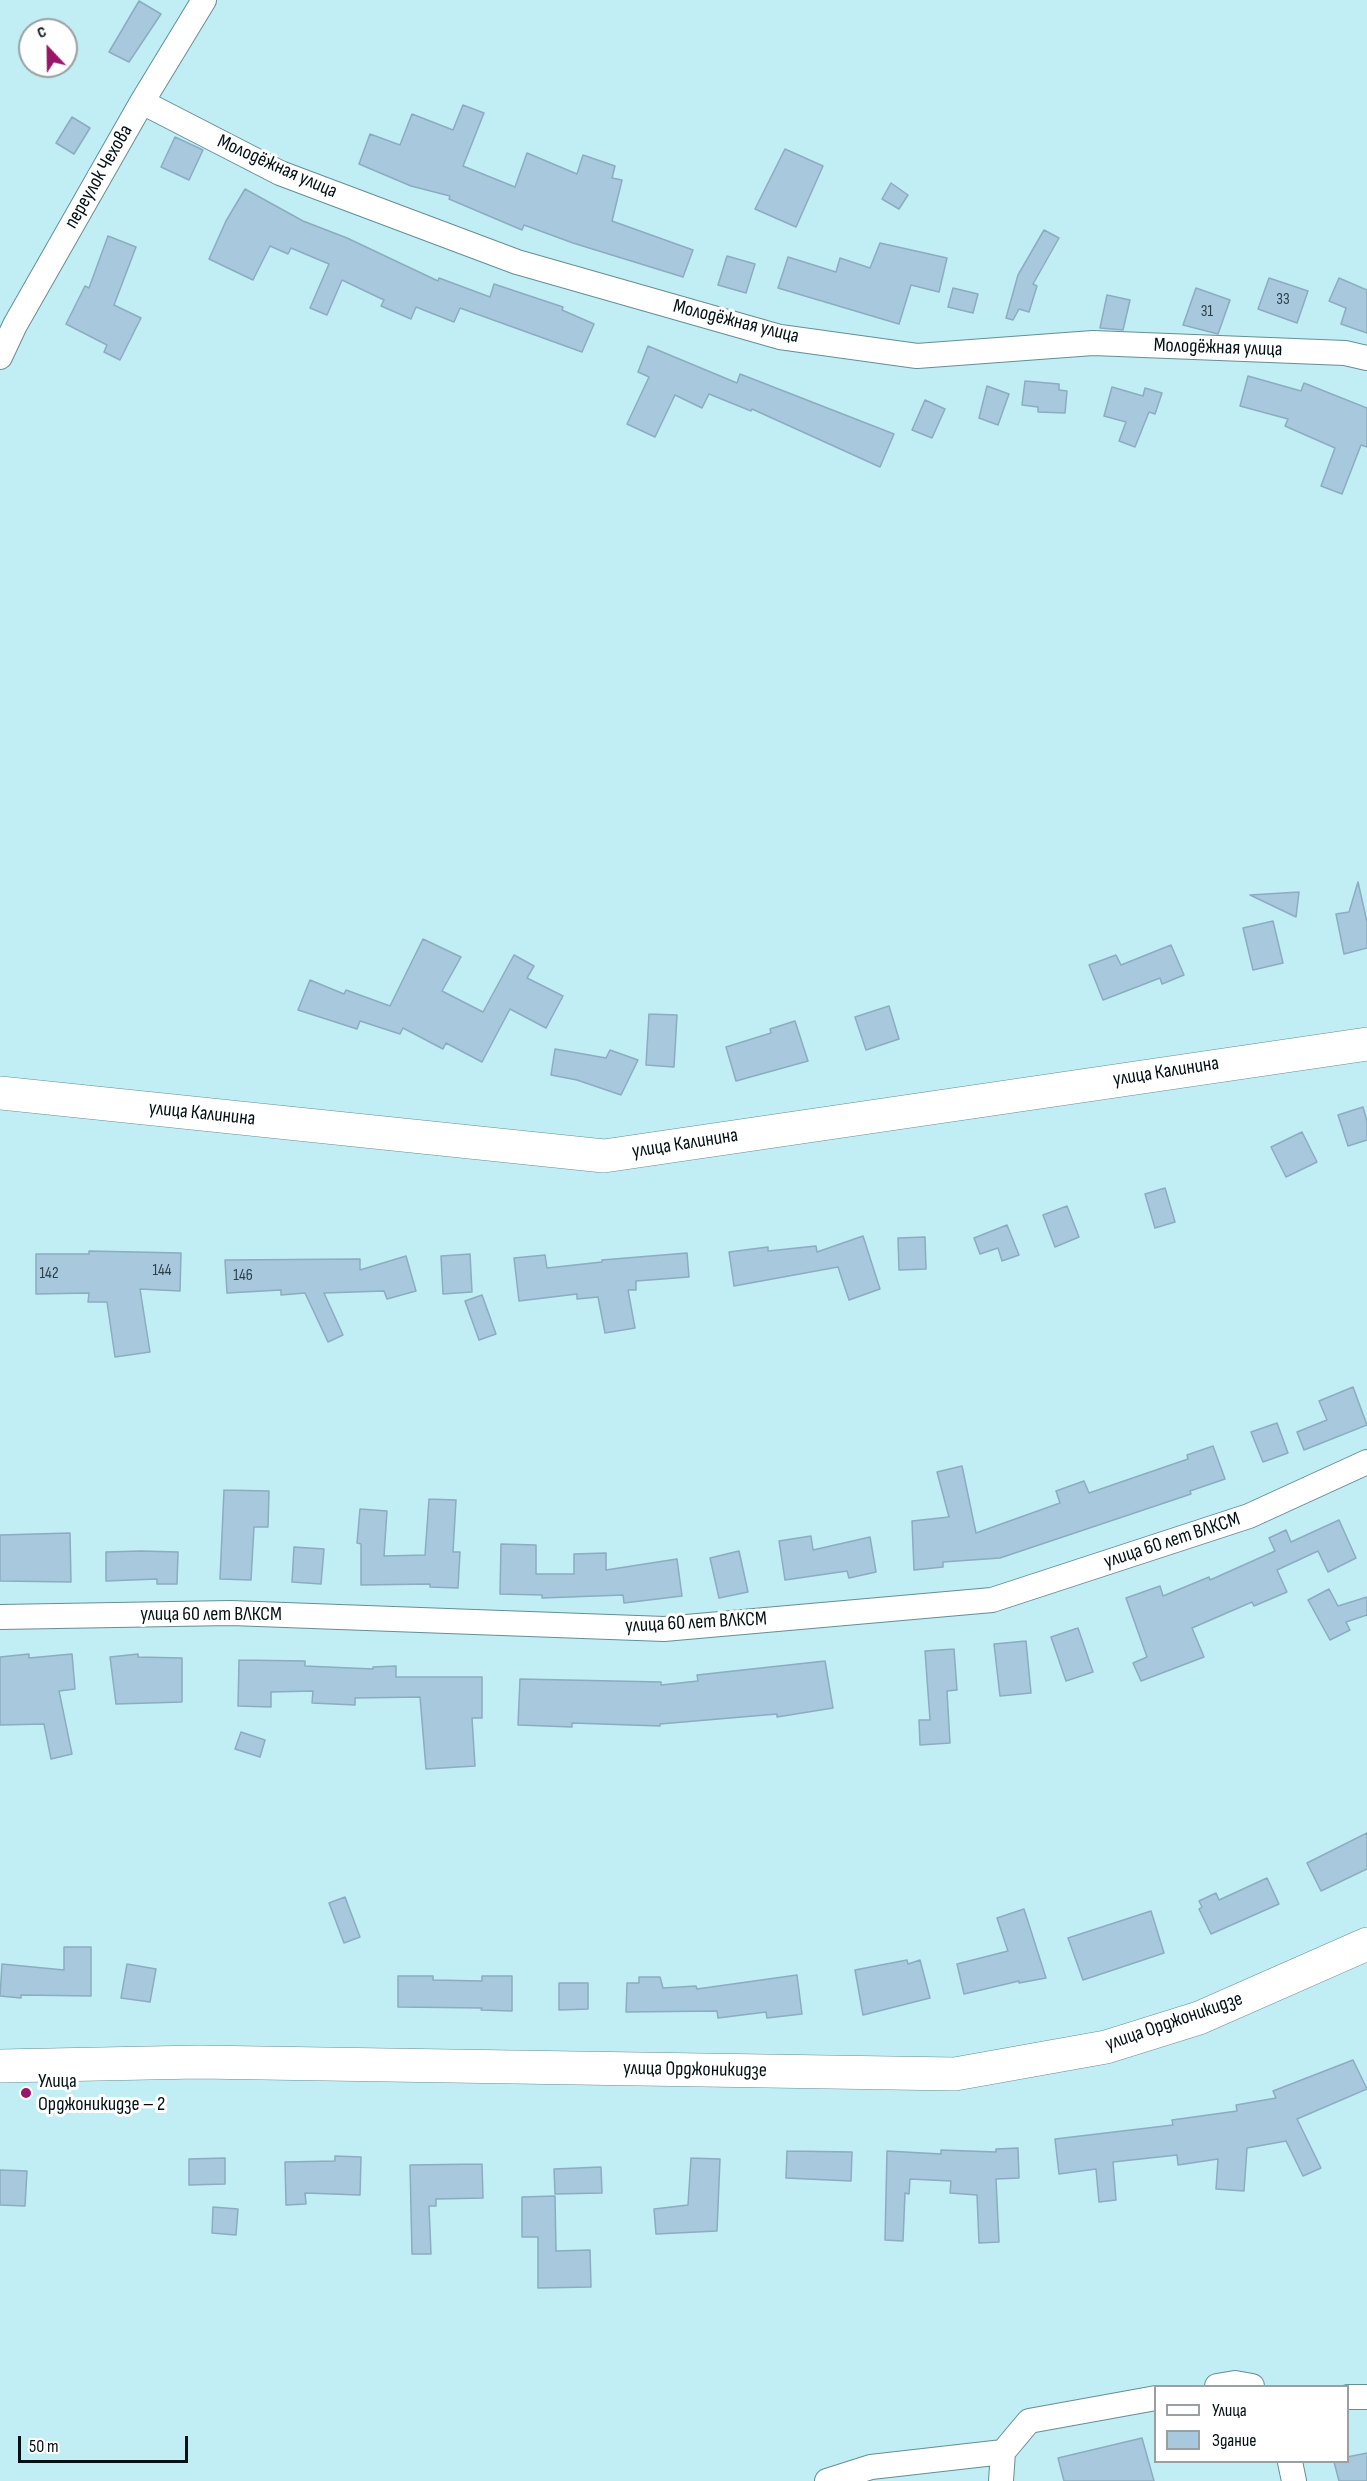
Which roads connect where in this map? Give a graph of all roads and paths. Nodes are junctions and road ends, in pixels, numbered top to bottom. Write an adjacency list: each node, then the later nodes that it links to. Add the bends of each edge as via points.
1 (204, 0): 2 (street, переулок Чехова)
2 (142, 102): 3 (street, переулок Чехова); 4 (street, Молодёжная улица, via 280,173 517,262 780,337 916,356 1093,343 1345,353)
3 (0, 357)
4 (1367, 358)
5 (1367, 1044): 6 (main road, улица Калинина, via 604,1156)
6 (0, 1093)
7 (1367, 1462): 8 (street, улица 60 лет ВЛКСМ, via 1249,1516 992,1600 664,1629 231,1613)
8 (0, 1617)
9 (1367, 1944): 10 (main road, улица Орджоникидзе, via 1199,2018 1106,2047 955,2074 199,2062)
10 (0, 2066)
11 (1223, 2385): 12 (street)
12 (1246, 2385)
13 (1349, 2397): 14 (street)
14 (1367, 2397)
15 (1154, 2398): 16 (street, via 1029,2421)
16 (1002, 2452): 18 (street, via 871,2467); 19 (street)
17 (1290, 2463): 20 (street)
18 (827, 2481)
19 (1001, 2481)
20 (1294, 2481)

